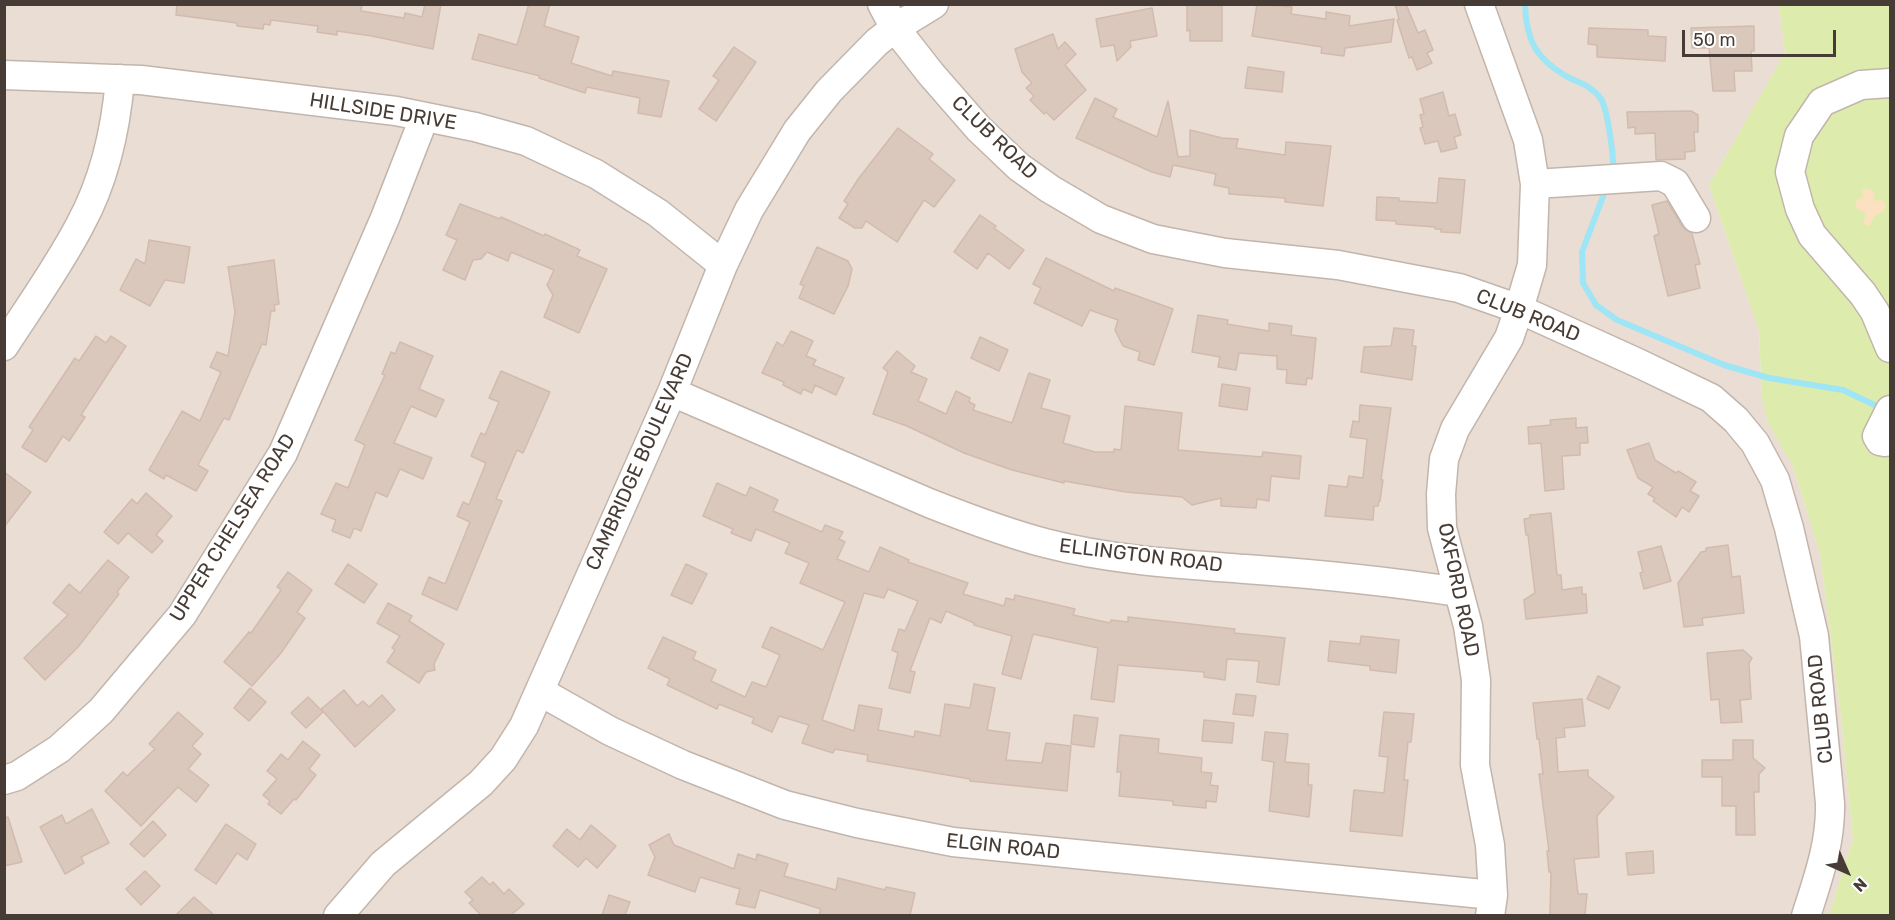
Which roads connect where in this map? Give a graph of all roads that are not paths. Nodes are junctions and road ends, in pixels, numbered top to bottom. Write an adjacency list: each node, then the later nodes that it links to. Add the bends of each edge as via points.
1 (934, 4): 3 (street, CAMBRIDGE BOULEVARD)
2 (1479, 4): 8 (street, OXFORD ROAD, via 1528,140)
3 (889, 16): 10 (street, CAMBRIDGE BOULEVARD, via 877,42 797,131 749,210); 11 (street, CLUB ROAD, via 979,129 1019,167 1101,219 1153,240 1224,253 1338,265 1459,288)
4 (4, 75): 5 (street, HILLSIDE DRIVE)
5 (120, 79): 7 (street, HILLSIDE DRIVE, via 384,109); 12 (street, via 112,135 96,189 60,261)
6 (1890, 83): 13 (street, via 1861,85 1822,102 1799,136 1790,172 1812,236 1863,294)
7 (424, 118): 10 (street, HILLSIDE DRIVE, via 526,141 596,174 658,213); 17 (street, UPPER CHELSEA ROAD, via 283,453 182,615 101,711 59,749)
8 (1535, 184): 9 (street, via 1660,176 1675,183); 11 (street, OXFORD ROAD, via 1532,265)
9 (1696, 218)
10 (723, 265): 14 (street, CAMBRIDGE BOULEVARD)
11 (1519, 309): 15 (street, OXFORD ROAD, via 1509,338 1455,429 1444,459 1442,528); 20 (street, CLUB ROAD, via 1711,398 1755,443 1775,480 1814,636 1830,803 1826,851)
12 (4, 346)
13 (1890, 348)
14 (672, 392): 15 (street, ELLINGTON ROAD, via 929,503 1046,544 1176,564 1329,576); 16 (street, CAMBRIDGE BOULEVARD)
15 (1458, 592): 18 (street, OXFORD ROAD, via 1476,680 1475,765 1490,845)
16 (541, 693): 18 (street, ELGIN ROAD, via 683,765 785,805 857,823 953,842); 19 (street, CAMBRIDGE BOULEVARD, via 503,759 481,783 382,864)
17 (4, 780)
18 (1491, 905)
19 (338, 915)
20 (1806, 915)

